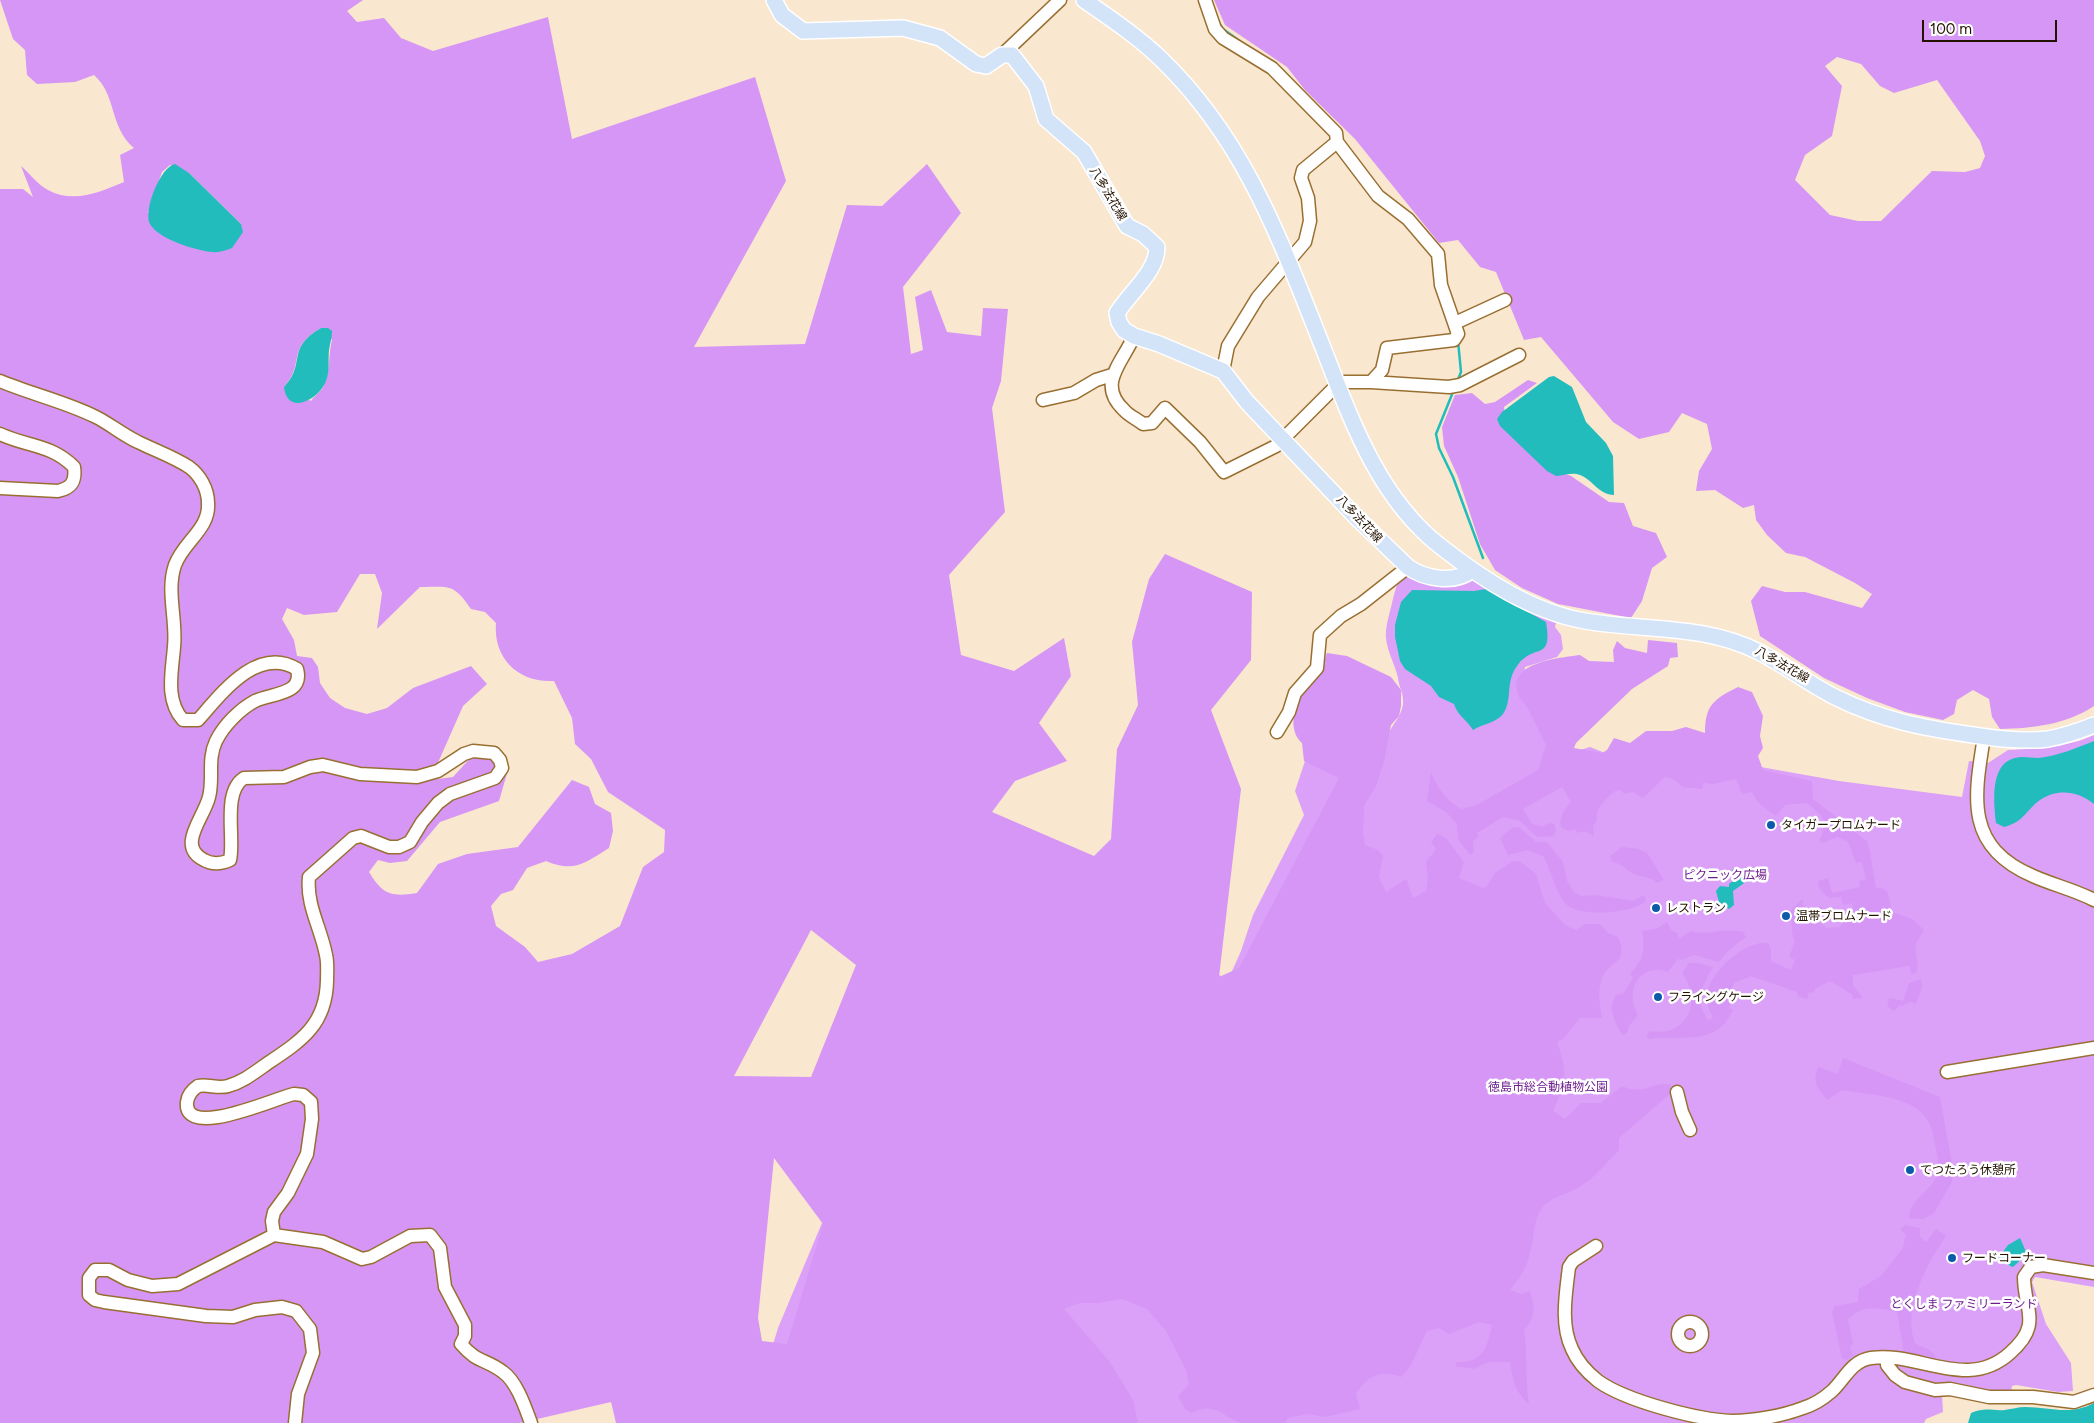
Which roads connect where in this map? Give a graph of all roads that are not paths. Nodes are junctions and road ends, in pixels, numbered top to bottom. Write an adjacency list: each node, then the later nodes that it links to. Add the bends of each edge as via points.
1 (774, 0): 5 (main road, via 782,15 803,30 903,28 940,38 976,64 986,66)
2 (1060, 0): 5 (street)
3 (1084, 0): 7 (main road, 八多法花線, via 1160,57 1206,109 1236,150)
4 (1205, 0): 6 (street, via 1215,29 1222,38 1272,68 1336,133)
5 (1002, 56): 10 (main road, 八多法花線, via 1012,56 1036,86 1046,119 1084,152 1127,226 1143,234 1157,247 1157,256 1143,280 1117,313 1124,330)
6 (1337, 142): 7 (street, via 1303,170 1301,178 1308,198 1310,221 1305,242); 9 (street, via 1378,196 1408,219 1438,254 1441,285)
7 (1290, 262): 12 (street, via 1258,297 1228,346); 16 (main road, 八多法花線)
8 (1505, 300): 9 (street)
9 (1455, 323): 15 (street, via 1458,334 1454,340 1387,348 1382,370)
10 (1134, 336): 12 (main road, 八多法花線); 13 (street)
11 (1519, 355): 15 (street, via 1449,387)
12 (1223, 371): 19 (main road, 八多法花線, via 1247,402)
13 (1112, 375): 17 (street, via 1074,393); 19 (street, via 1112,393 1124,410 1143,424 1152,422 1165,408 1200,442 1224,472)
14 (0, 381): 31 (street, via 95,416 130,438 189,467 200,478 208,501 207,516 180,554 172,576 175,639 170,684 176,712 183,720 198,720 226,688 259,665 277,662 297,668 299,676 295,686 257,700 243,709 216,742 210,759 209,797 192,834 192,848 196,856 221,864 230,860 231,806 240,780 244,778 284,777 323,765 360,774 417,776 438,771 473,751 494,753 500,760 502,768 495,778 450,794 438,803 410,842 389,847 361,836 353,838 309,877 310,904 322,934 327,961 326,999 318,1020 298,1041 245,1078 224,1087 198,1086 189,1095 189,1111 201,1119 220,1117 294,1094 303,1095 311,1102 307,1154 288,1193 274,1212)
15 (1371, 382): 16 (street)
16 (1338, 384): 19 (street); 22 (main road, 八多法花線, via 1375,470 1394,500 1437,544)
17 (1043, 400)
18 (0, 434): 20 (street, via 56,452 74,467 75,475 67,489 58,491)
19 (1284, 439): 21 (main road, 八多法花線, via 1357,518)
20 (0, 488)
21 (1408, 567): 22 (main road, 八多法花線, via 1415,572 1444,578 1464,576); 24 (street, via 1320,635 1317,668 1301,685)
22 (1472, 570): 25 (main road, 八多法花線, via 1551,613 1586,621 1716,635 1746,645 1834,696 1895,722)
23 (2094, 725): 25 (main road, 八多法花線, via 2050,738)
24 (1277, 732)
25 (1984, 737): 26 (street, via 1975,795 1976,810 1986,836 2002,858 2034,877)
26 (2094, 900)
27 (2094, 1048): 28 (street)
28 (1947, 1072)
29 (1677, 1092): 30 (street)
30 (1690, 1130)
31 (274, 1235): 36 (street, via 178,1284 152,1286 102,1268 95,1270 89,1278 88,1288 89,1295 95,1300 206,1316 233,1317 282,1307 296,1311 310,1329 314,1354 298,1394); 37 (street, via 323,1242 362,1259 410,1236 430,1235 440,1248 445,1287 465,1325 461,1344 472,1357 509,1377)
32 (1596, 1246): 34 (street, via 1569,1267 1566,1331 1572,1350 1586,1370 1616,1391 1682,1412 1720,1420 1746,1420 1813,1404 1832,1392 1860,1362)
33 (2094, 1273): 34 (street, via 2043,1265 2031,1267 2024,1277 2030,1325 2011,1353 1992,1364 1948,1370)
34 (1887, 1358): 35 (street, via 1887,1365 1905,1382 1935,1390 2074,1402)
35 (2094, 1395)
36 (295, 1423)
37 (531, 1423)

